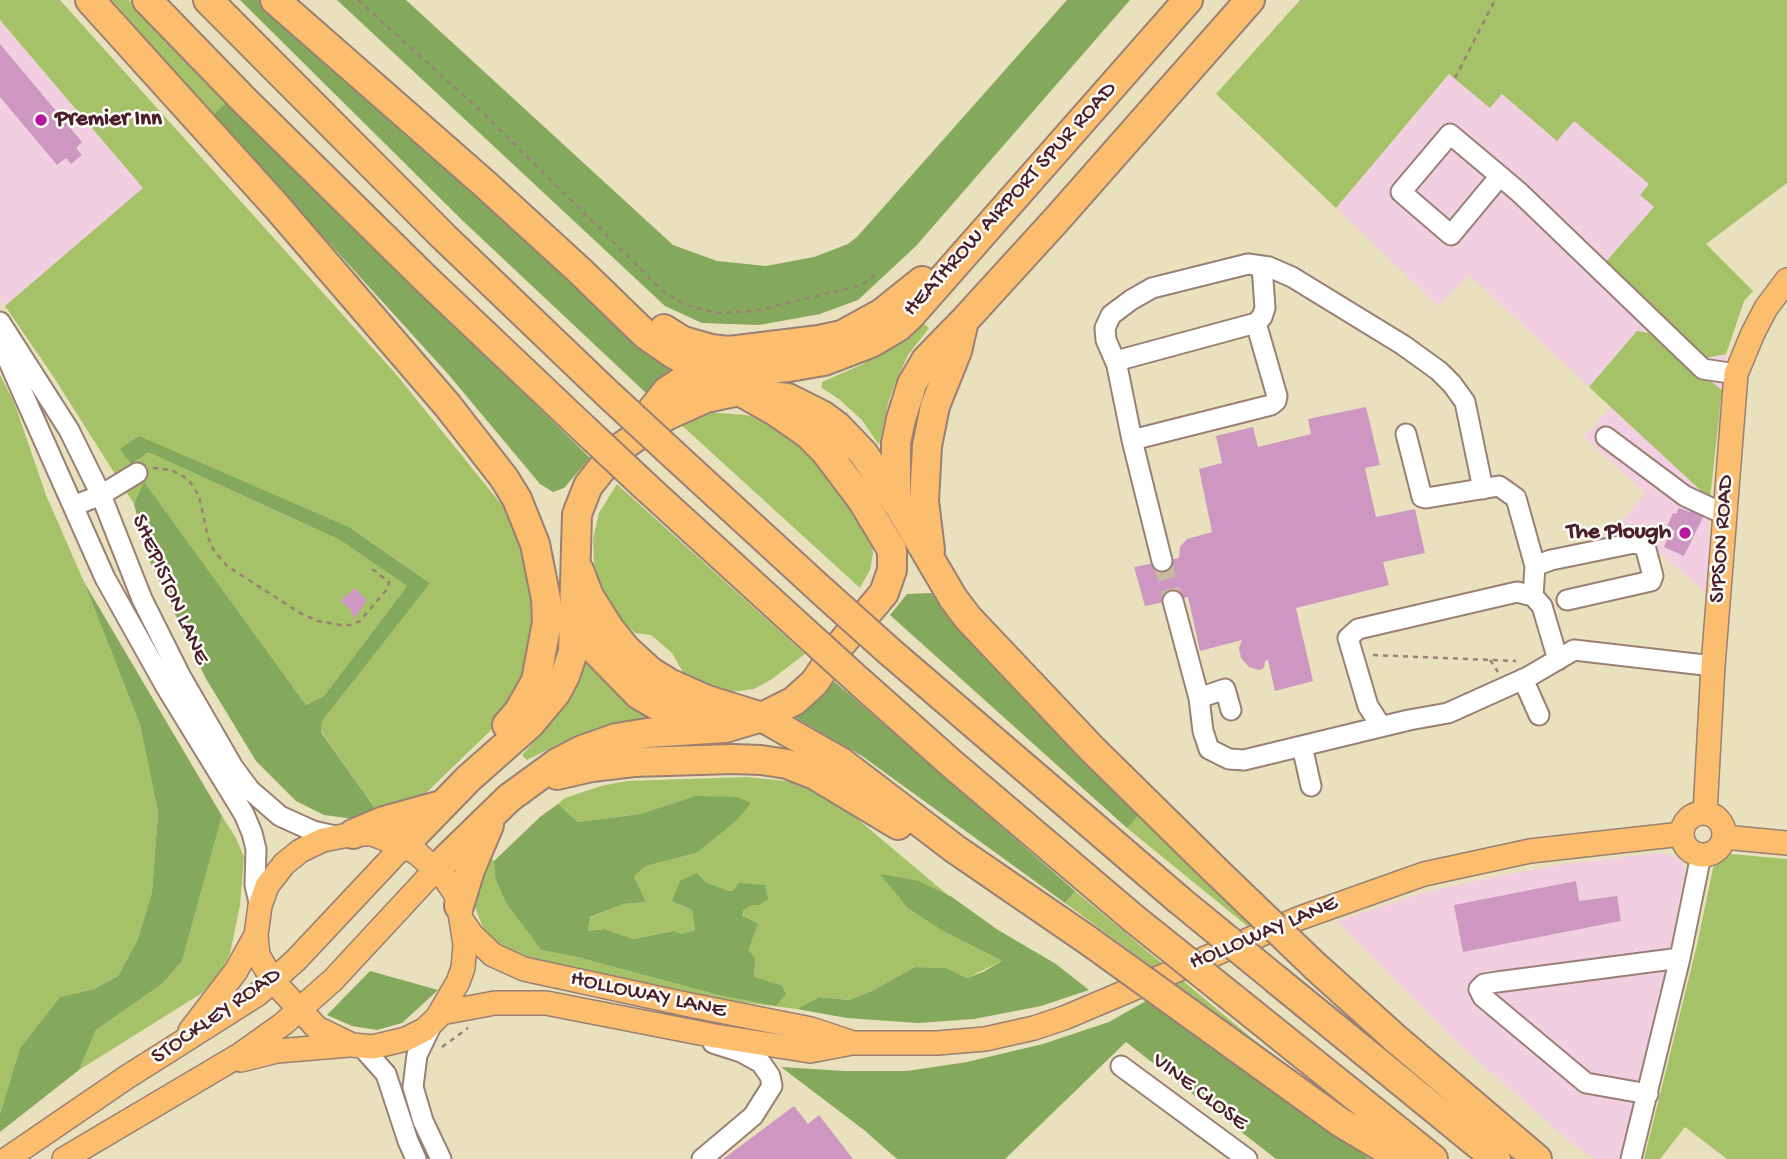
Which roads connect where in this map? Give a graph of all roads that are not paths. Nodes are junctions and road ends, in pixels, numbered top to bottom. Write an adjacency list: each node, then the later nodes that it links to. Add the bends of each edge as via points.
1 (90, 0): 20 (highway)
2 (147, 0): 86 (highway, bridge, via 428,281 861,683 1133,918)
3 (208, 0): 87 (highway, bridge, via 434,227 821,590 1178,899)
4 (275, 0): 10 (highway)
5 (1188, 0): 8 (highway, HEATHROW AIRPORT SPUR ROAD)
6 (1250, 0): 12 (highway, HEATHROW AIRPORT SPUR ROAD)
7 (1500, 176): 7 (street, via 1450,134 1401,192 1451,235); 18 (street, via 1703,369)
8 (996, 218): 10 (highway, via 872,319 842,335 765,348 729,351 683,341); 17 (highway, HEATHROW AIRPORT SPUR ROAD, via 910,316 871,343 824,361)
9 (1262, 266): 14 (street, via 1265,308); 16 (street, via 1248,264 1152,288 1131,300 1111,315 1105,328); 26 (street, via 1292,277 1403,345 1452,384 1465,402)
10 (580, 271): 17 (highway, via 646,335)
11 (1787, 280): 18 (main road, SIPSON ROAD, via 1752,333)
12 (964, 321): 28 (highway, HEATHROW AIRPORT SPUR ROAD, via 926,360 906,400 896,443); 33 (highway, via 935,406 927,446 923,501)
13 (0, 322): 27 (street, SHEPISTON LANE, via 43,385)
14 (1256, 323): 16 (street, via 1119,358); 23 (street, via 1276,401)
15 (0, 342): 29 (street, SHEPISTON LANE)
16 (1116, 363): 23 (street)
17 (708, 374): 19 (highway); 24 (highway, HEATHROW AIRPORT SPUR ROAD, via 684,380 667,391)
18 (1736, 374): 30 (main road, SIPSON ROAD)
19 (738, 391): 24 (highway, via 684,407); 28 (highway, via 788,398 822,415 863,453); 31 (highway, via 817,442 863,500)
20 (448, 406): 39 (highway, via 496,443 533,493); 51 (highway, via 517,499 534,544 546,599 547,622 536,681)
21 (1406, 435): 26 (street, via 1422,497)
22 (1606, 437): 30 (street, via 1685,496)
23 (1132, 440): 32 (street)
24 (628, 442): 34 (highway, via 598,472 581,501)
25 (137, 473): 27 (street)
26 (1483, 489): 35 (street, via 1499,486 1516,498)
27 (101, 495): 29 (street); 58 (street, SHEPISTON LANE, via 142,599 233,767 250,790 280,816 313,831)
28 (896, 501): 31 (highway, HEATHROW AIRPORT SPUR ROAD); 33 (highway)
29 (73, 506): 65 (street, SHEPISTON LANE, via 105,578 244,814 256,849 255,885)
30 (1724, 514): 42 (main road, SIPSON ROAD)
31 (892, 550): 40 (highway, HEATHROW AIRPORT SPUR ROAD, via 892,570 884,593)
32 (1162, 561)
33 (932, 563): 88 (highway, bridge, via 984,635 1093,750 1315,966)
34 (576, 564): 39 (highway); 45 (highway, via 609,628 639,662 683,690)
35 (1535, 565): 36 (street); 37 (street, via 1634,543 1645,546 1651,581)
36 (1533, 597): 41 (street, via 1542,606); 49 (street, via 1517,592 1358,629 1349,638 1368,706)
37 (1567, 600)
38 (1172, 601): 44 (street)
39 (575, 620): 45 (highway, via 605,662 639,695 659,706 689,713); 51 (highway, via 573,652 556,693 530,724)
40 (841, 644): 45 (highway, via 781,687); 48 (highway, via 801,696)
41 (1552, 663): 42 (street, via 1574,650); 43 (street)
42 (1713, 666): 56 (main road, SIPSON ROAD)
43 (1523, 679): 47 (street); 49 (street, via 1448,713)
44 (1199, 698): 46 (street, via 1224,689); 50 (street, via 1209,749 1229,759 1244,760)
45 (734, 708): 48 (highway)
46 (1231, 710)
47 (1539, 715)
48 (762, 718): 52 (highway, via 725,729 615,738 556,763); 62 (highway, via 841,762)
49 (1381, 726): 50 (street)
50 (1302, 746): 53 (street)
51 (468, 779): 54 (highway)
52 (533, 780): 55 (highway); 62 (highway, via 634,762 733,758 787,764 815,775 907,830)
53 (1311, 786)
54 (441, 805): 58 (highway); 61 (highway)
55 (499, 807): 64 (highway); 66 (highway, via 481,841)
56 (1705, 813): 57 (main road, via 1691,816); 59 (main road, via 1717,818)
57 (1682, 834): 63 (main road, via 1685,846); 73 (main road, HOLLOWAY LANE, via 1530,852 1423,874 1300,918 1034,1028 962,1041)
58 (344, 835): 61 (main road, via 384,836); 65 (main road, via 300,851 284,864 267,886)
59 (1724, 836): 60 (main road); 63 (main road, via 1719,848)
60 (1787, 843)
61 (403, 846): 64 (main road); 69 (main road, STOCKLEY ROAD)
62 (955, 849): 85 (highway, bridge, via 1340,1122)
63 (1700, 855): 68 (street)
64 (436, 869): 66 (main road, via 455,892); 70 (main road, STOCKLEY ROAD)
65 (260, 906): 67 (main road)
66 (460, 913): 71 (main road, via 463,968); 73 (main road, HOLLOWAY LANE, via 484,948 523,969 811,1029)
67 (256, 935): 69 (main road, via 258,955); 75 (main road, via 236,971)
68 (1680, 958): 78 (street); 78 (street, via 1483,984 1479,989 1586,1083)
69 (273, 981): 70 (main road); 75 (main road, STOCKLEY ROAD)
70 (299, 1010): 74 (main road, via 317,1028); 77 (main road, STOCKLEY ROAD)
71 (437, 1018): 72 (main road, HOLLOWAY LANE, via 520,1001); 74 (main road, HOLLOWAY LANE, via 398,1042); 82 (street, via 417,1055 414,1087 423,1121)
72 (644, 1021): 73 (main road, HOLLOWAY LANE, via 810,1051); 83 (street, via 741,1052 761,1063 770,1076 772,1086 753,1116)
73 (852, 1042)
74 (357, 1046): 77 (main road, HOLLOWAY LANE, via 277,1051); 81 (street, via 386,1074)
75 (177, 1047): 79 (main road, STOCKLEY ROAD)
76 (1121, 1066): 84 (street, VINE CLOSE)
77 (215, 1071): 80 (main road, STOCKLEY ROAD)
78 (1648, 1094): 89 (street)
79 (7, 1159)
80 (64, 1159)
81 (416, 1159)
82 (441, 1159)
83 (702, 1159)
84 (1247, 1159)
85 (1402, 1159)
86 (1433, 1159)
87 (1496, 1159)
88 (1537, 1159)
89 (1631, 1159)

